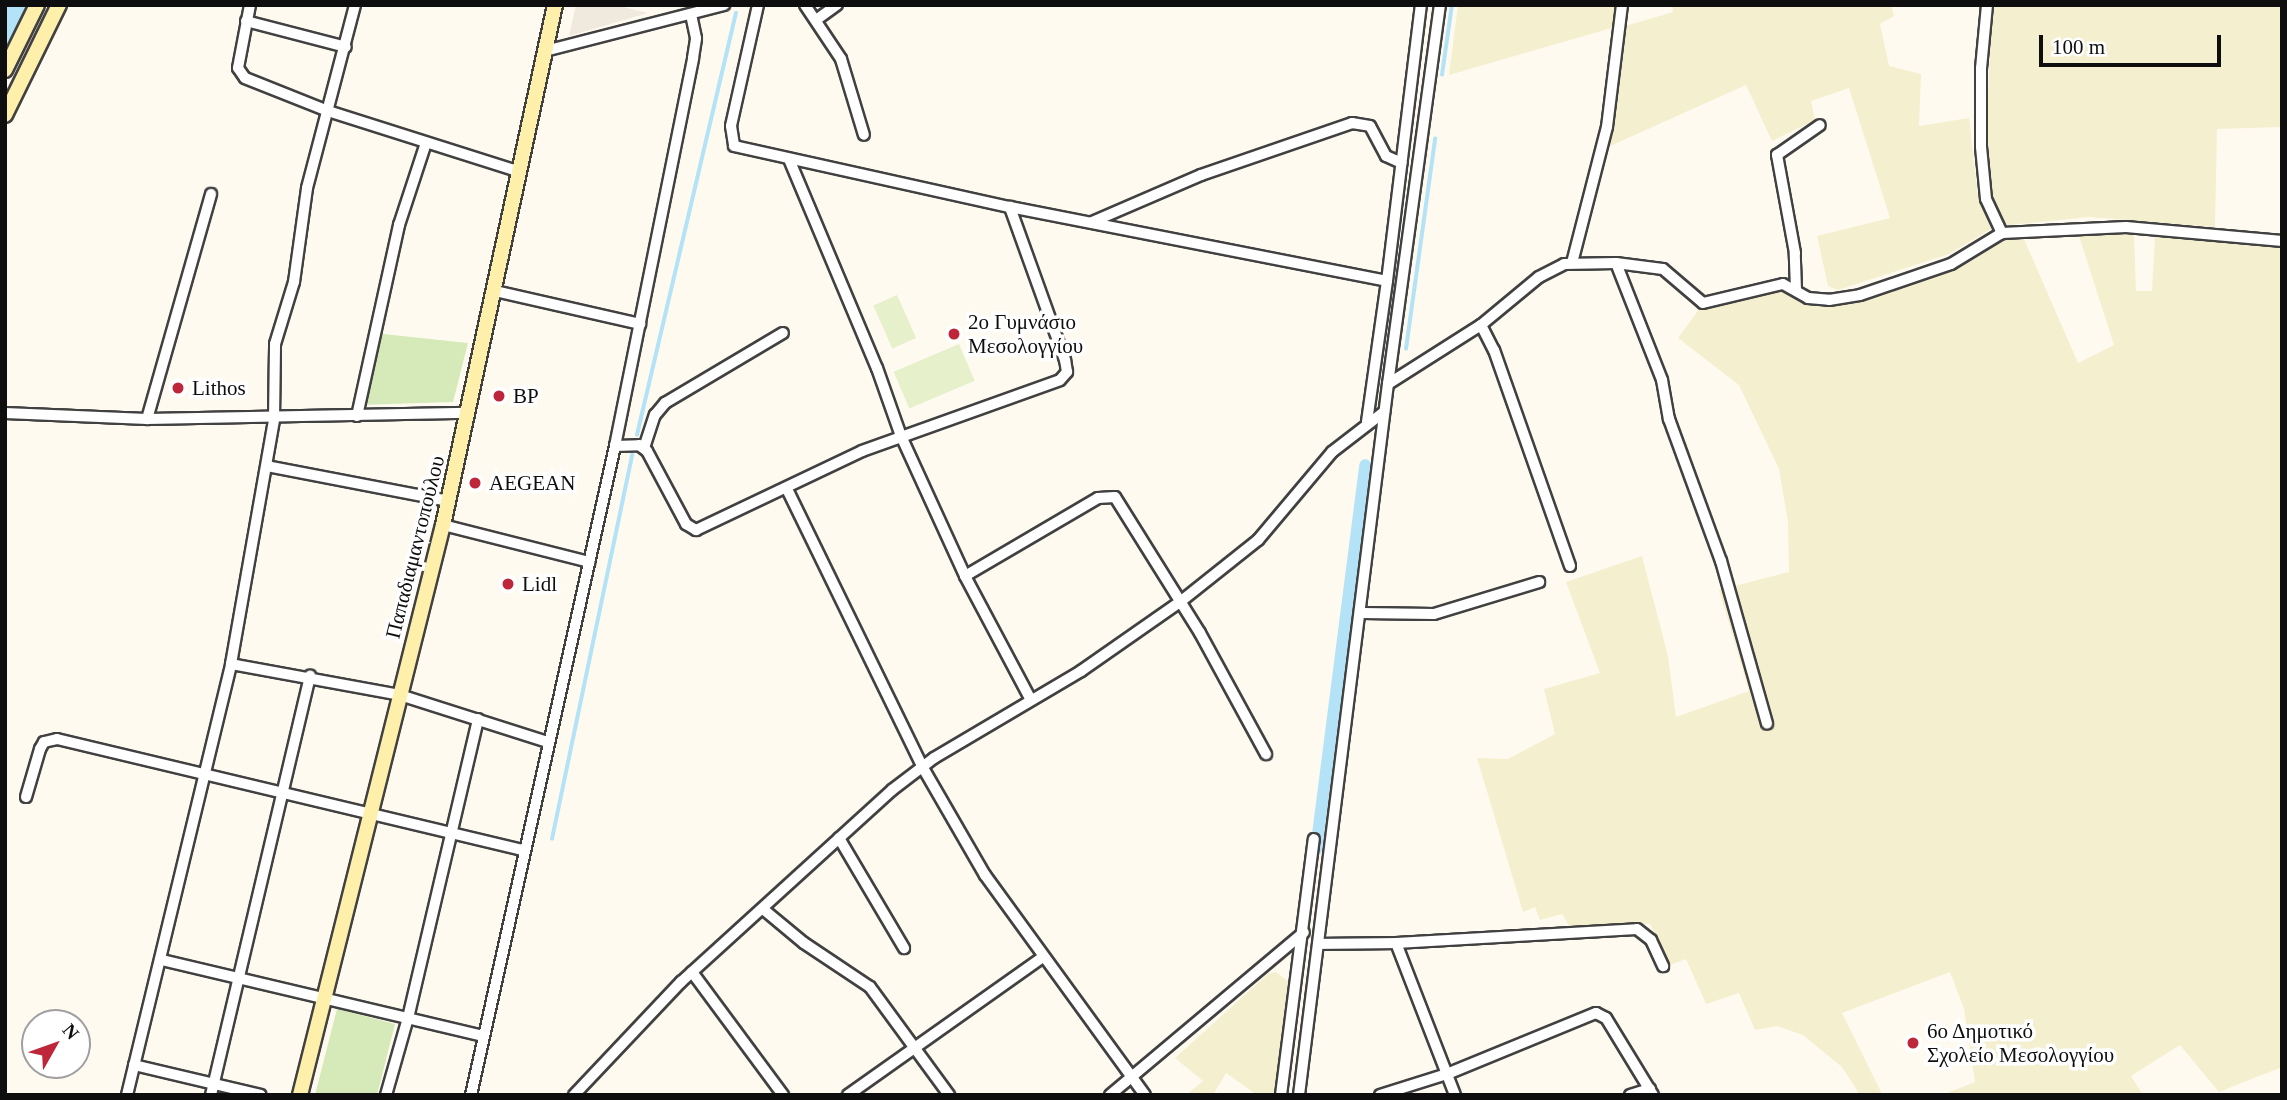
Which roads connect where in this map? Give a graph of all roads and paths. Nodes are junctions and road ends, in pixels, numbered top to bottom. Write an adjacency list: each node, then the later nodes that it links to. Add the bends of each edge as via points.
1 (37, 5): 19 (main road)
2 (59, 5): 21 (main road)
3 (250, 5): 16 (street)
4 (355, 5): 17 (street)
5 (555, 5): 18 (main road, Παπαδιαμαντοπούλου)
6 (724, 5): 14 (street)
7 (758, 5): 25 (street, via 731,140 742,149)
8 (805, 5): 15 (street)
9 (837, 5): 15 (street)
10 (1421, 5): 26 (street)
11 (1440, 5): 41 (street)
12 (1622, 5): 34 (street, via 1607,127)
13 (1987, 5): 31 (street, via 1980,85 1981,147 1986,199)
14 (691, 15): 18 (street); 38 (street, via 696,38 693,58)
15 (816, 20): 23 (street, via 841,59)
16 (246, 21): 17 (street); 20 (street, via 238,65 242,75)
17 (346, 47): 20 (street)
18 (545, 51): 27 (main road, Παπαδιαμαντοπούλου)
19 (5, 69)
20 (328, 111): 24 (street); 47 (street, via 299,221 294,282 275,344)
21 (5, 115)
22 (1820, 125): 37 (street, via 1777,155 1795,253)
23 (864, 135)
24 (426, 144): 27 (street); 45 (street, via 399,225)
25 (789, 159): 29 (street); 49 (street)
26 (1402, 163): 30 (street, via 1386,156 1370,126 1352,123 1201,175); 35 (street)
27 (520, 172): 36 (main road, Παπαδιαμαντοπούλου)
28 (211, 194): 46 (street)
29 (1010, 207): 30 (street); 49 (street, via 1067,372 1052,383)
30 (1091, 223): 35 (street)
31 (2002, 233): 32 (street, via 2126,227); 37 (street, via 1951,264 1860,295 1819,300)
32 (2282, 241)
33 (1616, 262): 34 (street); 37 (street, via 1666,270 1703,303 1774,285); 67 (street, via 1662,380 1671,425 1721,561)
34 (1572, 263): 39 (street, via 1539,277)
35 (1387, 281): 48 (street)
36 (495, 290): 38 (street); 44 (main road, Παπαδιαμαντοπούλου)
37 (1796, 290)
38 (640, 324): 50 (street)
39 (1481, 325): 41 (street); 57 (street, via 1494,350)
40 (783, 333): 51 (street, via 662,406)
41 (1388, 384): 42 (street)
42 (1384, 412): 48 (street); 61 (street)
43 (5, 413): 46 (street)
44 (468, 413): 45 (street); 54 (main road, Παπαδιαμαντοπούλου)
45 (357, 416): 47 (street)
46 (147, 419): 47 (street)
47 (274, 419): 52 (street)
48 (1367, 422): 60 (street, via 1321,464 1258,540)
49 (901, 436): 53 (street); 58 (street)
50 (615, 446): 51 (street); 56 (street)
51 (644, 448): 53 (street, via 686,524 694,530)
52 (267, 466): 54 (street); 62 (street)
53 (787, 489): 70 (street)
54 (448, 501): 55 (main road, Παπαδιαμαντοπούλου)
55 (443, 525): 56 (street); 64 (main road, Παπαδιαμαντοπούλου)
56 (589, 562): 68 (street)
57 (1570, 566)
58 (965, 576): 60 (street, via 1108,495 1124,507); 65 (street)
59 (1538, 582): 61 (street, via 1434,614)
60 (1180, 602): 65 (street); 69 (street)
61 (1363, 613): 82 (street)
62 (231, 664): 63 (street); 71 (street)
63 (310, 676): 64 (street); 72 (street)
64 (400, 695): 66 (street); 74 (main road, Παπαδιαμαντοπούλου)
65 (1031, 700): 70 (street)
66 (478, 719): 68 (street); 75 (street)
67 (1767, 724)
68 (547, 742): 78 (street)
69 (1266, 754)
70 (922, 766): 76 (street); 84 (street, via 995,891)
71 (205, 772): 72 (street); 73 (street, via 50,740 40,749); 85 (street)
72 (282, 793): 74 (street); 88 (street)
73 (26, 797)
74 (370, 811): 75 (street); 89 (main road, Παπαδιαμαντοπούλου)
75 (450, 832): 78 (street); 90 (street)
76 (839, 838): 79 (street); 83 (street)
77 (1314, 839): 80 (street)
78 (522, 850): 91 (street)
79 (764, 909): 87 (street); 92 (street, via 804,943 870,987)
80 (1304, 932): 95 (street); 109 (street)
81 (1396, 943): 82 (street); 86 (street, via 1637,929 1651,940); 94 (street)
82 (1318, 944): 110 (street)
83 (904, 948)
84 (1043, 957): 92 (street); 95 (street)
85 (162, 960): 88 (street); 93 (street)
86 (1663, 966)
87 (692, 972): 103 (street); 104 (street)
88 (239, 978): 89 (street); 96 (street)
89 (325, 997): 90 (street); 100 (main road, Παπαδιαμαντοπούλου)
90 (408, 1018): 91 (street); 101 (street)
91 (483, 1036): 102 (street)
92 (914, 1046): 105 (street); 106 (street)
93 (134, 1065): 96 (street); 98 (street)
94 (1447, 1074): 97 (street, via 1596,1013 1605,1018); 111 (street); 112 (street)
95 (1132, 1076): 107 (street); 108 (street)
96 (212, 1089): 99 (street)
97 (1651, 1092): 113 (street)
98 (127, 1095)
99 (261, 1095)
100 (300, 1095)
101 (386, 1095)
102 (471, 1095)
103 (573, 1095)
104 (783, 1095)
105 (848, 1095)
106 (949, 1095)
107 (1110, 1095)
108 (1146, 1095)
109 (1281, 1095)
110 (1299, 1095)
111 (1380, 1095)
112 (1455, 1095)
113 (1630, 1095)

